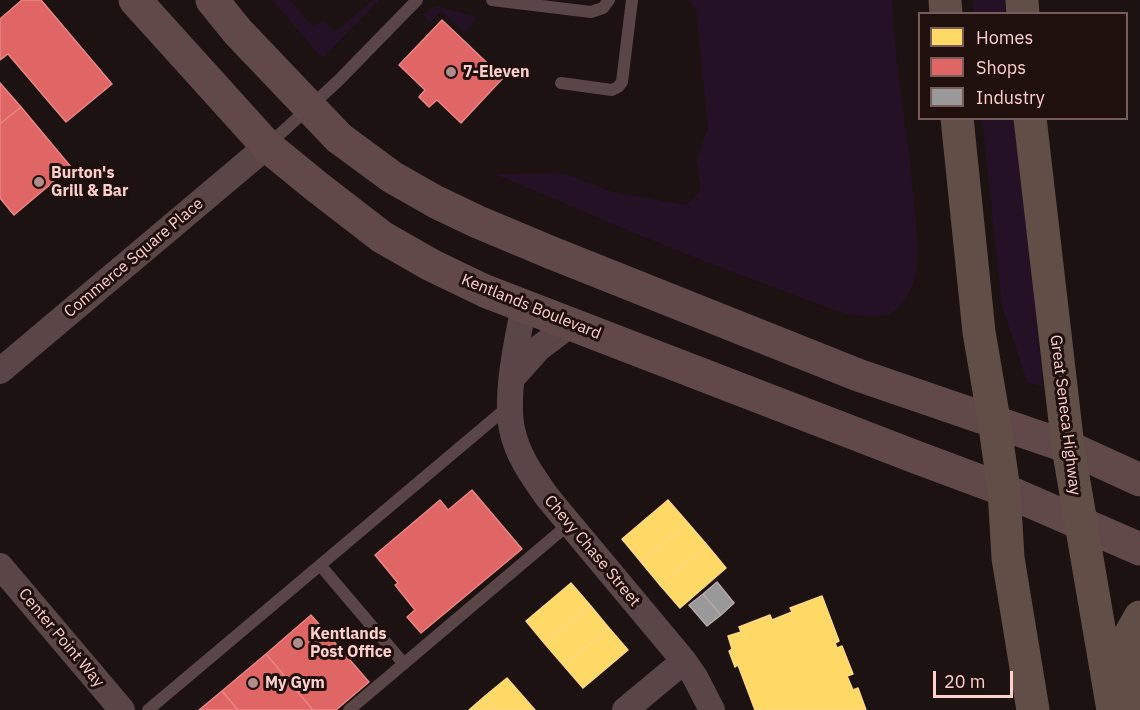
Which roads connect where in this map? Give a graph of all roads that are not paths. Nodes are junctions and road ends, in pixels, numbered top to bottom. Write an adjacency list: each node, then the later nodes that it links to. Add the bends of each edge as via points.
1 (135, 0): 11 (street, Kentlands Boulevard)
2 (212, 0): 8 (street)
3 (417, 0): 8 (lane)
4 (492, 0): 5 (lane, via 591,12 603,8)
5 (609, 0)
6 (632, 0): 7 (lane, via 622,82 618,87 612,90)
7 (561, 83)
8 (309, 108): 11 (lane); 17 (street, via 339,138 392,177 478,222 858,375)
9 (957, 120): 17 (main road, via 979,332)
10 (1030, 120): 18 (main road, Great Seneca Highway)
11 (267, 146): 12 (street, Kentlands Boulevard, via 382,237 430,265); 14 (street, Commerce Square Place)
12 (524, 306): 13 (street, Kentlands Boulevard); 15 (street, Chevy Chase Street)
13 (571, 324): 15 (street, via 538,348); 20 (street, Kentlands Boulevard)
14 (0, 371)
15 (513, 377): 16 (street, Chevy Chase Street)
16 (509, 406): 21 (street, Chevy Chase Street, via 512,430 531,475); 24 (lane)
17 (994, 420): 18 (street); 20 (main road)
18 (1068, 447): 19 (street); 22 (main road, Great Seneca Highway)
19 (1140, 480)
20 (1004, 490): 22 (street, Kentlands Boulevard); 34 (main road, via 1008,558)
21 (569, 524): 27 (street, Chevy Chase Street); 28 (lane)
22 (1080, 524): 23 (street, Kentlands Boulevard); 35 (main road, Great Seneca Highway)
23 (1140, 549)
24 (320, 565): 28 (lane); 30 (lane)
25 (0, 566): 29 (street, Center Point Way)
26 (1140, 617): 36 (main road, via 1127,640)
27 (684, 660): 32 (street); 33 (street, Chevy Chase Street)
28 (404, 664): 31 (lane)
29 (122, 710)
30 (148, 710)
31 (350, 710)
32 (625, 710)
33 (712, 710)
34 (1034, 710)
35 (1113, 710)
36 (1126, 710)

